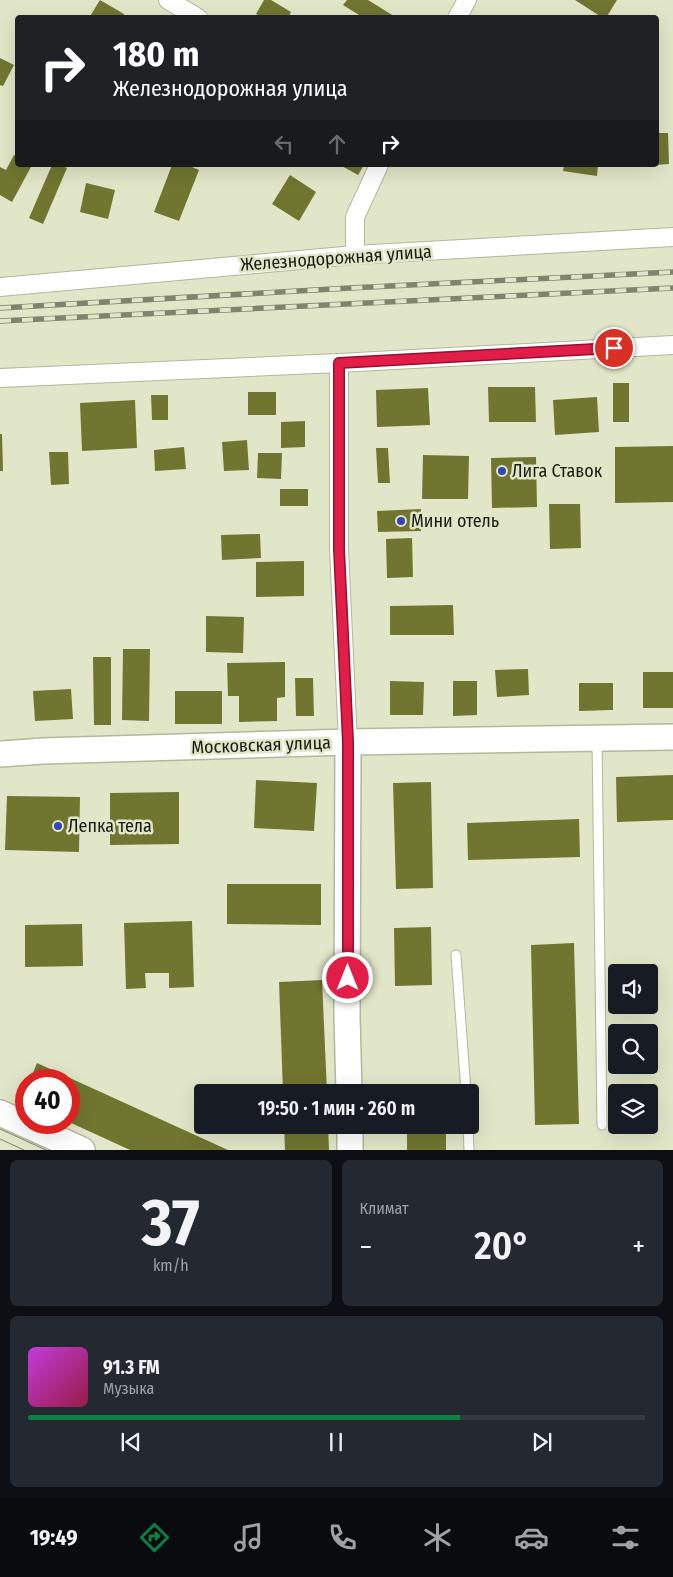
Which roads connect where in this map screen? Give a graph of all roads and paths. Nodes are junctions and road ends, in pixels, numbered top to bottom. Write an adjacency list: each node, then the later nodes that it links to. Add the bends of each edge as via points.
1 (168, 0): 3 (street)
2 (467, 0): 4 (street)
3 (193, 15)
4 (459, 15)
5 (378, 167): 7 (street, via 355,217)
6 (673, 237): 7 (street, Железнодорожная улица)
7 (355, 255): 8 (street, Железнодорожная улица)
8 (0, 287)
9 (673, 345): 10 (street)
10 (339, 363): 11 (street); 14 (street, via 339,549)
11 (0, 378)
12 (673, 737): 13 (street, Московская улица)
13 (597, 739): 14 (street, Московская улица); 20 (lane)
14 (348, 742): 15 (street, Московская улица); 17 (street)
15 (0, 754)
16 (456, 955): 18 (lane)
17 (349, 1084)
18 (465, 1084)
19 (0, 1113): 23 (street)
20 (602, 1125)
21 (350, 1134): 24 (street)
22 (468, 1134): 25 (lane)
23 (82, 1150)
24 (350, 1150)
25 (469, 1150)

